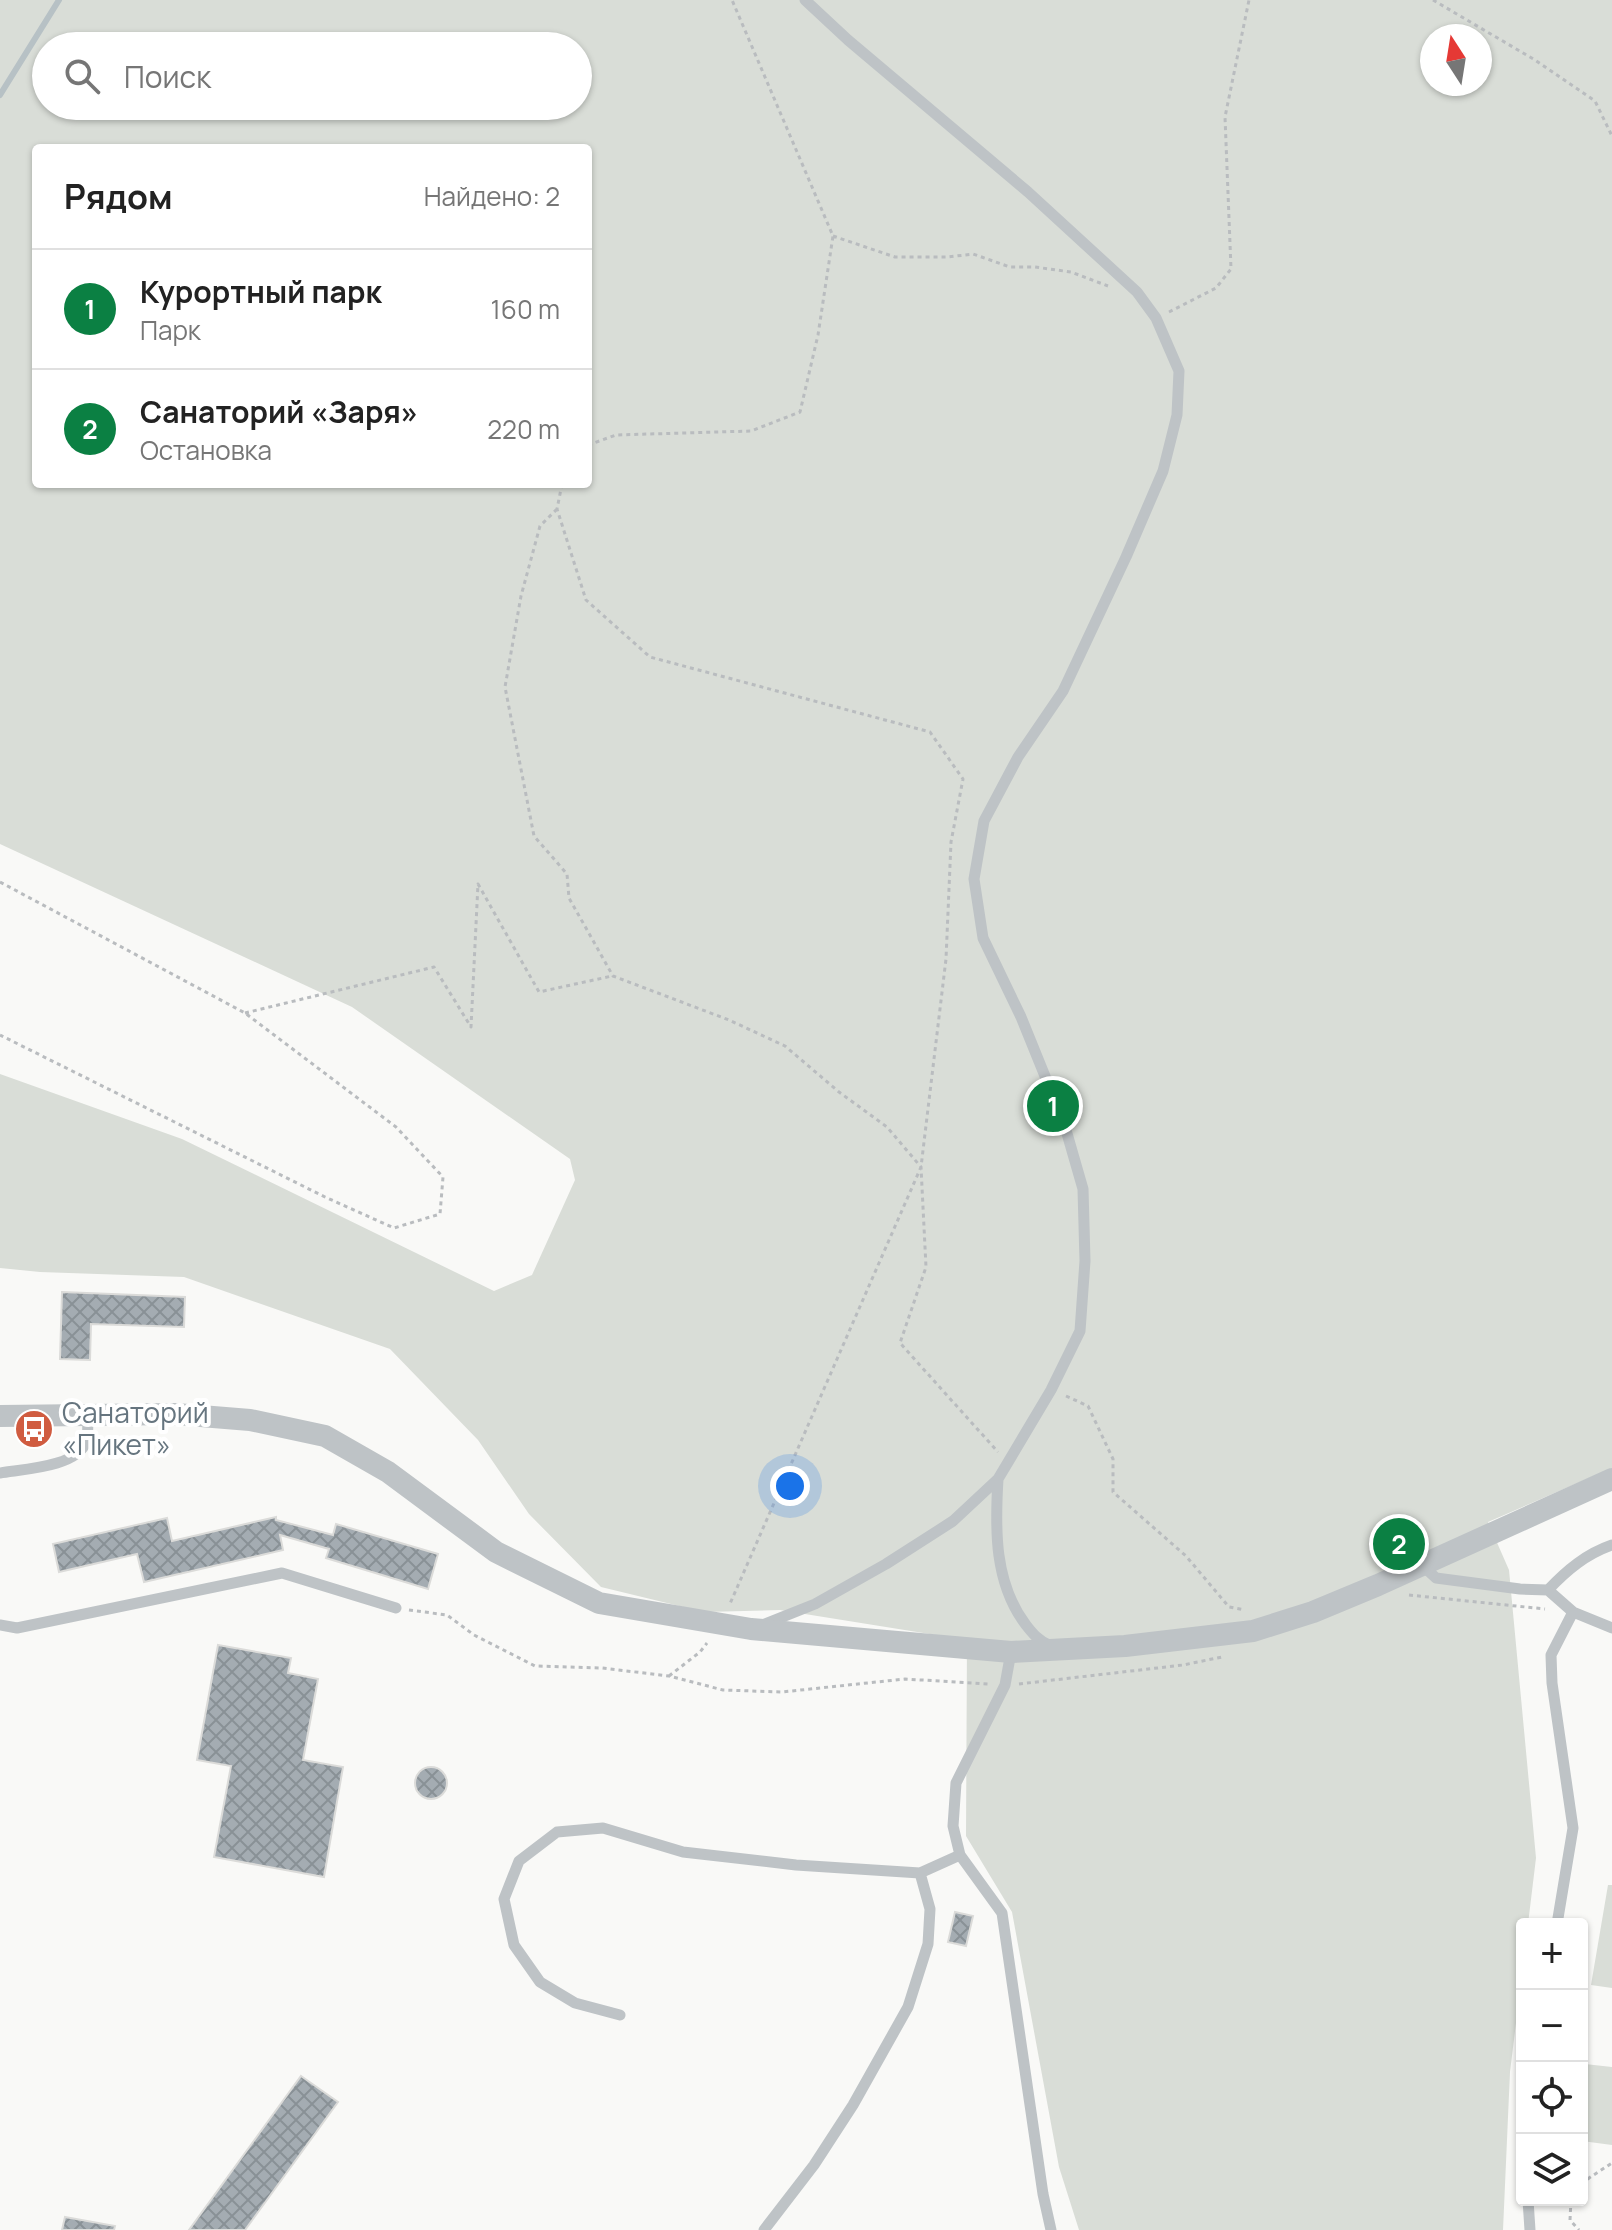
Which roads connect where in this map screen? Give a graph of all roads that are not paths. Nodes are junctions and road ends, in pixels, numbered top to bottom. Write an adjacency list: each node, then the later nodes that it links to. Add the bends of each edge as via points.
1 (805, 0): 5 (lane, via 1137,292 1156,318 1179,371 1177,415 1163,471 1063,691 1018,757 984,821 974,879 983,938 1064,1123 1083,1189 1080,1331)
2 (0, 1416): 3 (street)
3 (88, 1416): 4 (lane, via 86,1442 76,1456); 14 (street, via 176,1414 250,1420 325,1436 388,1472 496,1552 599,1603)
4 (0, 1473)
5 (998, 1479): 14 (lane, via 953,1521 886,1564 815,1604); 15 (lane, via 1002,1575 1016,1611 1039,1641)
6 (1612, 1479): 8 (street)
7 (1612, 1545): 9 (lane, via 1568,1569)
8 (1423, 1566): 9 (lane, via 1436,1578); 15 (street, via 1253,1631)
9 (1548, 1590): 11 (lane)
10 (396, 1608): 12 (lane, via 282,1573 17,1628)
11 (1573, 1612): 13 (lane); 19 (lane, via 1551,1655 1573,1828)
12 (0, 1625)
13 (1612, 1628)
14 (751, 1629): 16 (street)
15 (1061, 1651): 16 (street)
16 (1011, 1652): 17 (lane, via 1005,1685 956,1783 953,1826)
17 (960, 1855): 18 (lane); 23 (lane, via 1002,1913)
18 (920, 1873): 20 (lane, via 683,1852 603,1828 557,1832 519,1861 504,1899 514,1945 540,1982 575,2003); 22 (lane, via 930,1909 928,1944 908,2007 814,2165)
19 (1558, 1918)
20 (620, 2015)
21 (1528, 2206): 24 (lane)
22 (764, 2230)
23 (1051, 2230)
24 (1530, 2230)

